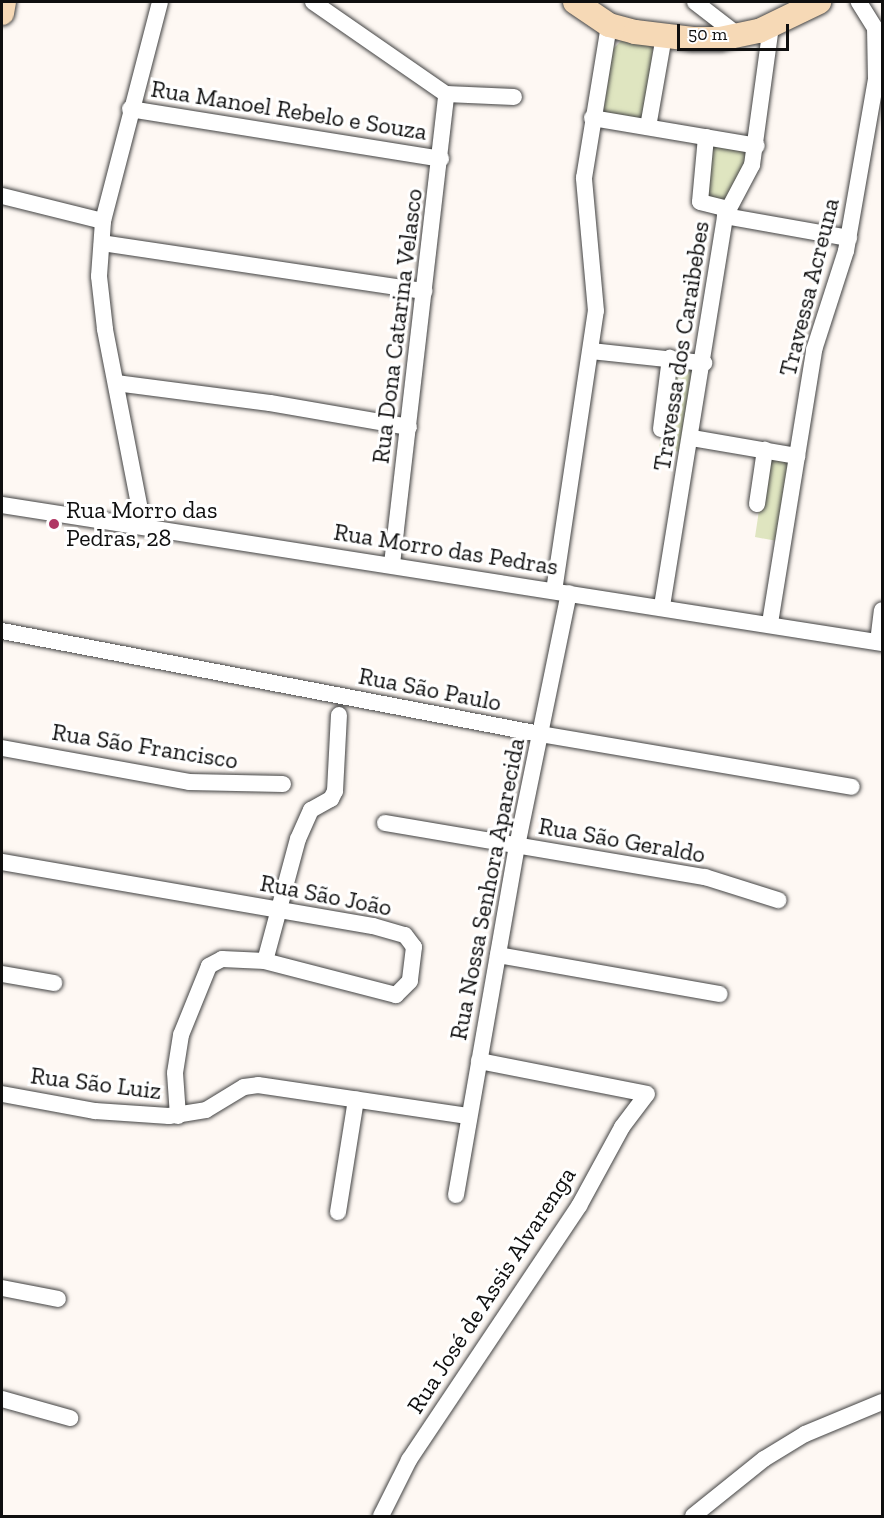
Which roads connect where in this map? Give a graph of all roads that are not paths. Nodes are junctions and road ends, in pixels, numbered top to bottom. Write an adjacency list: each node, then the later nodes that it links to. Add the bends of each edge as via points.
1 (4, 2): 8 (main road)
2 (160, 2): 15 (street)
3 (313, 2): 13 (street)
4 (575, 2): 9 (main road)
5 (695, 2): 12 (street)
6 (819, 2): 10 (main road)
7 (859, 2): 18 (street, Travessa Acreuna, via 875,28 878,44 876,79)
8 (2, 13)
9 (609, 25): 11 (main road); 16 (street, Rua Nossa Senhora Aparecida)
10 (771, 27): 12 (main road); 21 (street, Travessa dos Caraibebes)
11 (664, 36): 12 (main road); 17 (street)
12 (739, 36)
13 (446, 94): 14 (street); 22 (street, Rua Dona Catarina Velasco)
14 (514, 97)
15 (130, 109): 22 (street, Rua Manoel Rebelo e Souza); 25 (street)
16 (592, 118): 17 (street); 29 (street, Rua Nossa Senhora Aparecida, via 583,198 596,287)
17 (648, 127): 20 (street)
18 (865, 131): 19 (street); 26 (street, Travessa Acreuna)
19 (882, 134)
20 (706, 137): 21 (street); 24 (street, via 700,202)
21 (757, 146): 24 (street, Travessa dos Caraibebes, via 744,184)
22 (441, 159): 28 (street, Rua Dona Catarina Velasco)
23 (2, 196): 25 (street)
24 (727, 213): 26 (street); 31 (street, Travessa dos Caraibebes)
25 (103, 221): 27 (street)
26 (849, 238): 37 (street, Travessa Acreuna, via 814,350)
27 (102, 243): 28 (street); 32 (street, via 101,304)
28 (424, 291): 33 (street, Rua Dona Catarina Velasco)
29 (591, 351): 30 (street); 42 (street, Rua Nossa Senhora Aparecida)
30 (670, 358): 31 (street); 34 (street)
31 (704, 363): 35 (street, Travessa dos Caraibebes)
32 (116, 383): 33 (street, via 270,403); 40 (street)
33 (409, 427): 41 (street, Rua Dona Catarina Velasco)
34 (661, 429)
35 (692, 438): 36 (street); 43 (street, Travessa dos Caraibebes)
36 (765, 450): 37 (street); 38 (street)
37 (797, 456): 45 (street, Travessa Acreuna)
38 (757, 504)
39 (2, 505): 40 (street, Rua Morro das Pedras)
40 (143, 525): 41 (street, Rua Morro das Pedras)
41 (392, 564): 42 (street, Rua Morro das Pedras)
42 (562, 592): 43 (street, Rua Morro das Pedras); 49 (street, Rua Nossa Senhora Aparecida)
43 (662, 606): 45 (street, Rua Morro das Pedras)
44 (882, 610): 47 (street)
45 (770, 623): 47 (street, Rua Morro das Pedras)
46 (2, 631): 49 (street, Rua São Paulo)
47 (880, 643)
48 (339, 715): 57 (street, via 336,791 331,799 311,810)
49 (540, 734): 52 (street, Rua São Paulo); 54 (street, Rua Nossa Senhora Aparecida)
50 (2, 748): 51 (street, Rua São Francisco, via 198,783)
51 (283, 784)
52 (852, 787)
53 (385, 823): 54 (street, Rua São Geraldo)
54 (517, 846): 56 (street, Rua São Geraldo, via 705,877); 58 (street, Rua Nossa Senhora Aparecida)
55 (2, 862): 57 (street, Rua São João)
56 (778, 900)
57 (277, 909): 59 (street); 59 (street, Rua São João, via 405,935 414,947 410,981 396,995)
58 (498, 955): 62 (street); 63 (street, Rua Nossa Senhora Aparecida)
59 (265, 961): 66 (street, Rua São João, via 222,959 209,966 181,1035 175,1073)
60 (2, 974): 61 (street)
61 (54, 983)
62 (720, 994)
63 (479, 1061): 67 (street, Rua Nossa Senhora Aparecida); 75 (street, Rua José de Assis Alvarenga, via 647,1094 622,1127 579,1206 409,1460)
64 (2, 1094): 66 (street, Rua São Luiz, via 104,1112)
65 (356, 1099): 66 (street, Rua São Luiz, via 252,1085 206,1110); 67 (street, Rua São Luiz); 69 (street)
66 (178, 1116)
67 (468, 1116): 68 (street, Rua Nossa Senhora Aparecida)
68 (456, 1195)
69 (338, 1212)
70 (2, 1288): 71 (street)
71 (58, 1299)
72 (2, 1399): 74 (street)
73 (882, 1402): 76 (street, via 805,1434 764,1459)
74 (70, 1418)
75 (381, 1516)
76 (693, 1516)

